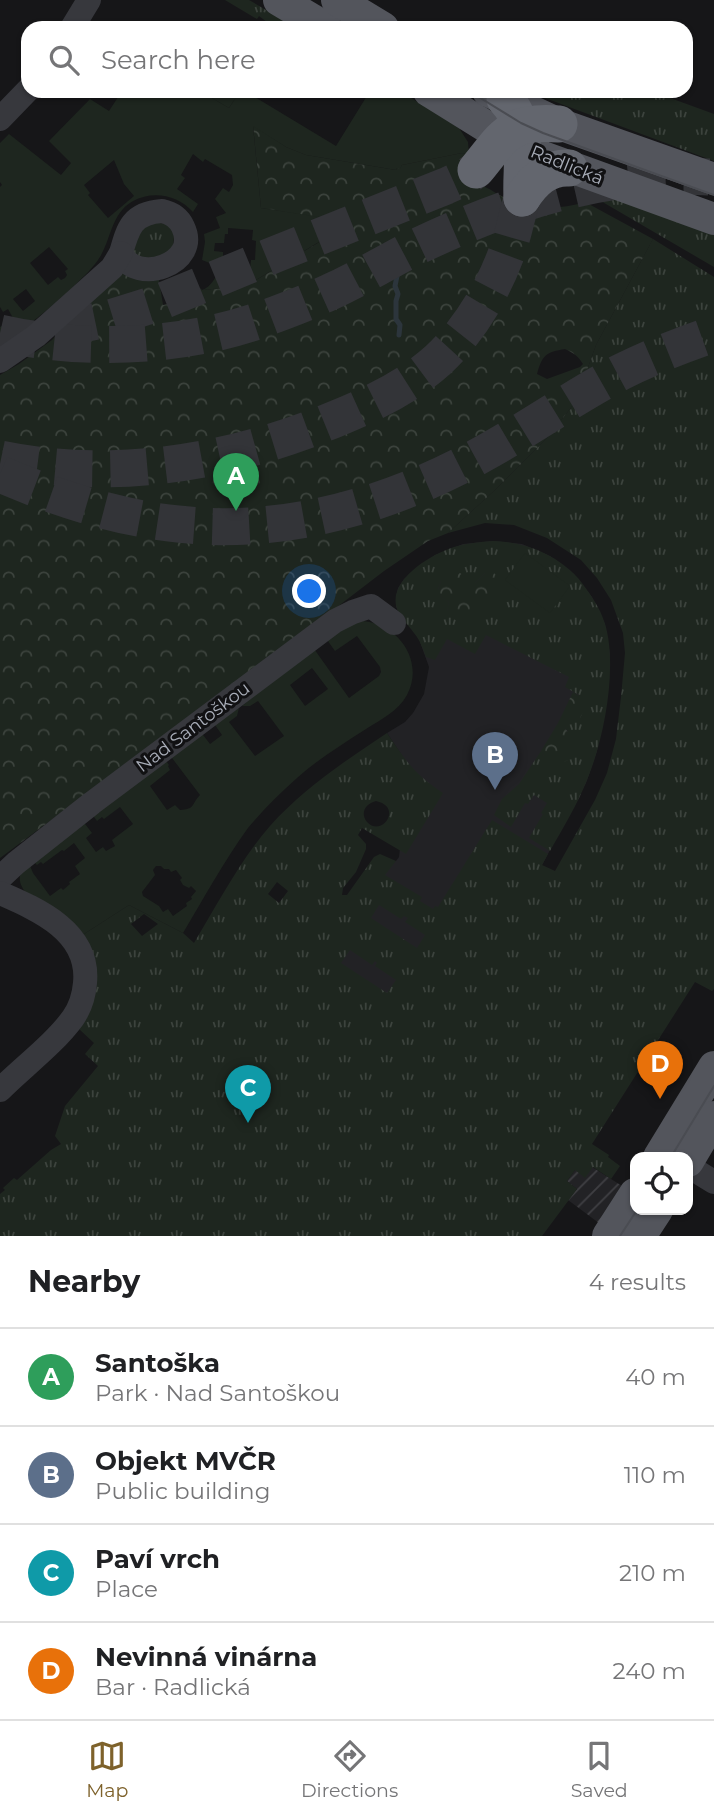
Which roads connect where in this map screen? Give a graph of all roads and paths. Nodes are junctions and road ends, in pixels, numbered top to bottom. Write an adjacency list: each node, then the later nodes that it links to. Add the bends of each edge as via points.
1 (89, 0): 4 (street)
2 (279, 0): 5 (main road)
3 (337, 0): 6 (main road)
4 (76, 21)
5 (314, 21)
6 (372, 21)
7 (21, 97): 9 (street)
8 (448, 98): 10 (main road, Radlická)
9 (0, 119)
10 (508, 120): 11 (highway); 12 (main road, Radlická); 12 (highway, via 522,198 545,173); 13 (highway)
11 (559, 124): 14 (main road, Radlická)
12 (569, 168): 15 (main road, Radlická)
13 (476, 170)
14 (714, 179)
15 (714, 219)
16 (120, 262): 17 (street, via 36,336)
17 (0, 361)
18 (394, 623): 19 (street, Nad Santoškou, via 371,606 335,621 92,803)
19 (0, 878)
20 (0, 893): 22 (street, via 37,909 61,926 80,950 86,979 74,1017)
21 (714, 1067): 24 (main road)
22 (0, 1090)
23 (714, 1117): 25 (main road)
24 (677, 1152)
25 (681, 1152)
26 (693, 1170): 27 (street)
27 (714, 1182)
28 (630, 1202): 30 (main road)
29 (654, 1215): 31 (main road)
30 (608, 1236)
31 (640, 1236)

